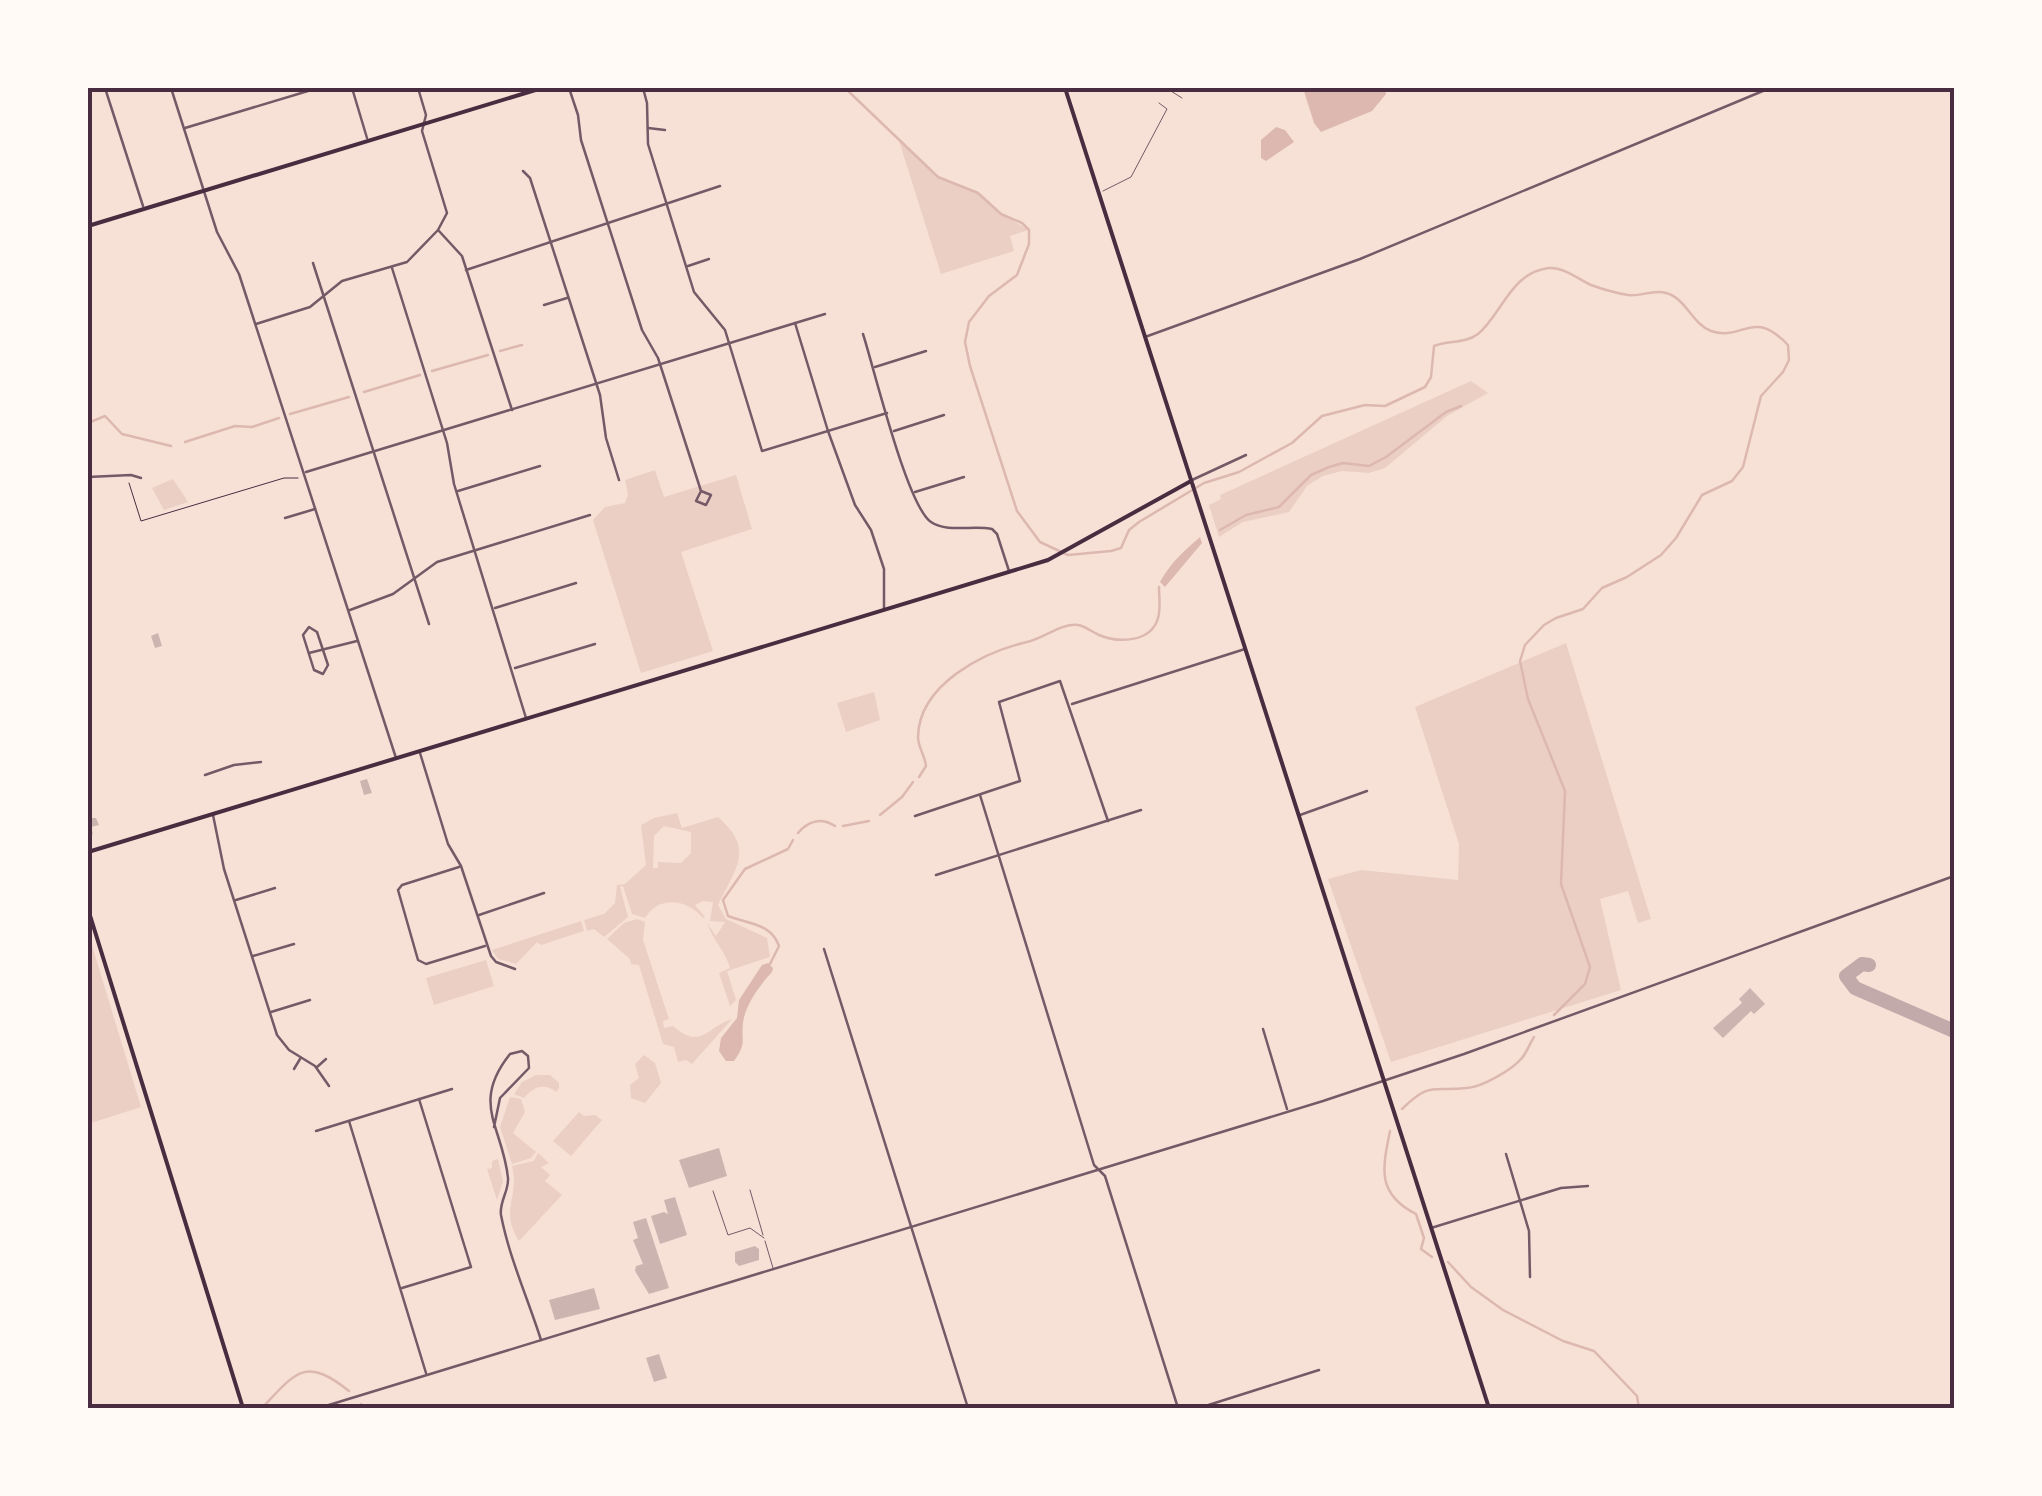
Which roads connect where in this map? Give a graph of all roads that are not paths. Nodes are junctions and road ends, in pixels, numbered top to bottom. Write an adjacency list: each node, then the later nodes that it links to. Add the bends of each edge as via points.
1 (105, 88): 24 (street)
2 (171, 88): 15 (street)
3 (318, 88): 15 (street)
4 (352, 88): 18 (street)
5 (418, 88): 14 (street)
6 (542, 88): 14 (main road)
7 (569, 88): 25 (street)
8 (643, 88): 16 (street)
9 (1065, 88): 22 (main road)
10 (1166, 88): 12 (lane)
11 (1770, 88): 41 (street, via 1402,242)
12 (1182, 98)
13 (1159, 103): 22 (lane, via 1167,109 1130,177)
14 (424, 123): 18 (main road); 27 (street, via 447,213)
15 (184, 128): 21 (street)
16 (646, 128): 17 (street); 23 (street)
17 (664, 130)
18 (368, 139): 21 (main road)
19 (524, 171): 28 (street)
20 (720, 186): 23 (street)
21 (203, 190): 24 (main road); 39 (street)
22 (1100, 192): 41 (main road)
23 (666, 202): 25 (street); 31 (street)
24 (143, 208): 26 (main road)
25 (608, 222): 28 (street); 44 (street, via 642,330)
26 (88, 226)
27 (438, 230): 32 (street, via 412,258); 33 (street, via 460,252)
28 (550, 241): 33 (street); 35 (street)
29 (709, 259): 31 (street)
30 (313, 263): 34 (street)
31 (686, 266): 42 (street, via 697,297 723,326)
32 (392, 268): 34 (street, via 342,282); 50 (street)
33 (466, 270): 47 (street)
34 (324, 296): 39 (street, via 306,309); 53 (street)
35 (568, 297): 36 (street); 46 (street)
36 (544, 305)
37 (824, 314): 38 (street)
38 (796, 323): 42 (street); 51 (street)
39 (255, 325): 56 (street)
40 (864, 334): 45 (street)
41 (1145, 336): 61 (main road)
42 (729, 344): 44 (street); 51 (street, via 762,451)
43 (926, 352): 45 (street)
44 (660, 364): 46 (street); 63 (street)
45 (874, 368): 48 (street)
46 (596, 384): 47 (street); 60 (street)
47 (512, 410): 50 (street)
48 (887, 413): 51 (street); 52 (street)
49 (944, 414): 52 (street)
50 (443, 430): 53 (street); 62 (street)
51 (828, 431): 74 (street, via 873,534 885,573)
52 (893, 431): 64 (street)
53 (374, 452): 56 (street); 70 (street)
54 (1246, 456): 61 (street)
55 (540, 466): 62 (street)
56 (305, 475): 65 (street)
57 (88, 477): 59 (street)
58 (964, 477): 64 (street)
59 (141, 478)
60 (620, 480)
61 (1193, 486): 69 (main road, via 1061,555); 78 (main road)
62 (456, 491): 68 (street)
63 (701, 491)
64 (914, 493): 69 (street, via 934,524 994,530)
65 (316, 508): 67 (street); 73 (street)
66 (590, 515): 68 (street)
67 (285, 518)
68 (476, 550): 70 (street, via 432,564); 72 (street)
69 (1009, 572): 74 (main road)
70 (414, 578): 73 (street, via 393,594); 75 (street)
71 (576, 583): 72 (street)
72 (494, 608): 81 (street)
73 (349, 610): 76 (street)
74 (885, 610): 83 (main road)
75 (429, 624)
76 (359, 641): 79 (street); 85 (street)
77 (595, 644): 81 (street)
78 (1245, 648): 82 (street); 92 (main road)
79 (322, 649): 80 (street); 80 (street, via 316,630 308,628); 80 (street, via 328,666 322,674)
80 (308, 653)
81 (513, 668): 83 (street)
82 (1070, 704): 89 (street, via 1060,682 999,702 1020,781); 94 (street)
83 (526, 719): 84 (main road)
84 (420, 752): 85 (main road); 97 (street)
85 (396, 759): 91 (main road)
86 (261, 762): 87 (street)
87 (205, 775)
88 (1367, 791): 92 (street)
89 (980, 796): 93 (street); 96 (street)
90 (1141, 810): 94 (street)
91 (213, 814): 95 (main road); 102 (street)
92 (1298, 815): 117 (main road)
93 (914, 816)
94 (1108, 821): 96 (street)
95 (88, 852)
96 (999, 854): 98 (street); 126 (street)
97 (461, 866): 104 (street); 106 (street, via 398,890 418,960 426,964)
98 (936, 875)
99 (1954, 876): 117 (street)
100 (275, 888): 102 (street)
101 (544, 893): 104 (street)
102 (234, 901): 108 (street)
103 (88, 910): 141 (main road)
104 (477, 916): 106 (street)
105 (294, 944): 108 (street)
106 (487, 946): 109 (street, via 496,962)
107 (824, 949): 131 (street)
108 (252, 957): 111 (street)
109 (515, 969)
110 (310, 1000): 111 (street)
111 (270, 1013): 113 (street, via 280,1039)
112 (1262, 1029): 121 (street)
113 (300, 1058): 115 (street); 116 (street)
114 (326, 1059): 115 (street)
115 (316, 1068): 118 (street)
116 (294, 1069)
117 (1384, 1081): 121 (street); 132 (main road)
118 (329, 1086)
119 (452, 1089): 120 (street)
120 (419, 1099): 122 (street); 136 (street, via 471,1266)
121 (1288, 1112): 126 (street)
122 (348, 1121): 124 (street); 136 (street)
123 (494, 1127): 123 (street, via 500,1098 529,1068 522,1051 510,1054 491,1088); 137 (street, via 508,1179 501,1214)
124 (316, 1131)
125 (1506, 1154): 130 (street)
126 (1098, 1170): 131 (street); 144 (street)
127 (1588, 1186): 130 (street)
128 (750, 1190): 133 (lane)
129 (713, 1191): 133 (lane, via 728,1235 750,1228)
130 (1520, 1200): 132 (street); 135 (street)
131 (912, 1228): 134 (street); 143 (street)
132 (1432, 1228): 146 (main road)
133 (764, 1238): 134 (lane)
134 (773, 1268): 137 (street)
135 (1530, 1278)
136 (400, 1289): 139 (street)
137 (541, 1340): 139 (street)
138 (1319, 1370): 145 (street)
139 (427, 1376): 140 (street)
140 (332, 1407): 142 (street)
141 (243, 1408)
142 (319, 1408)
143 (968, 1408)
144 (1178, 1408)
145 (1199, 1408)
146 (1488, 1408)

